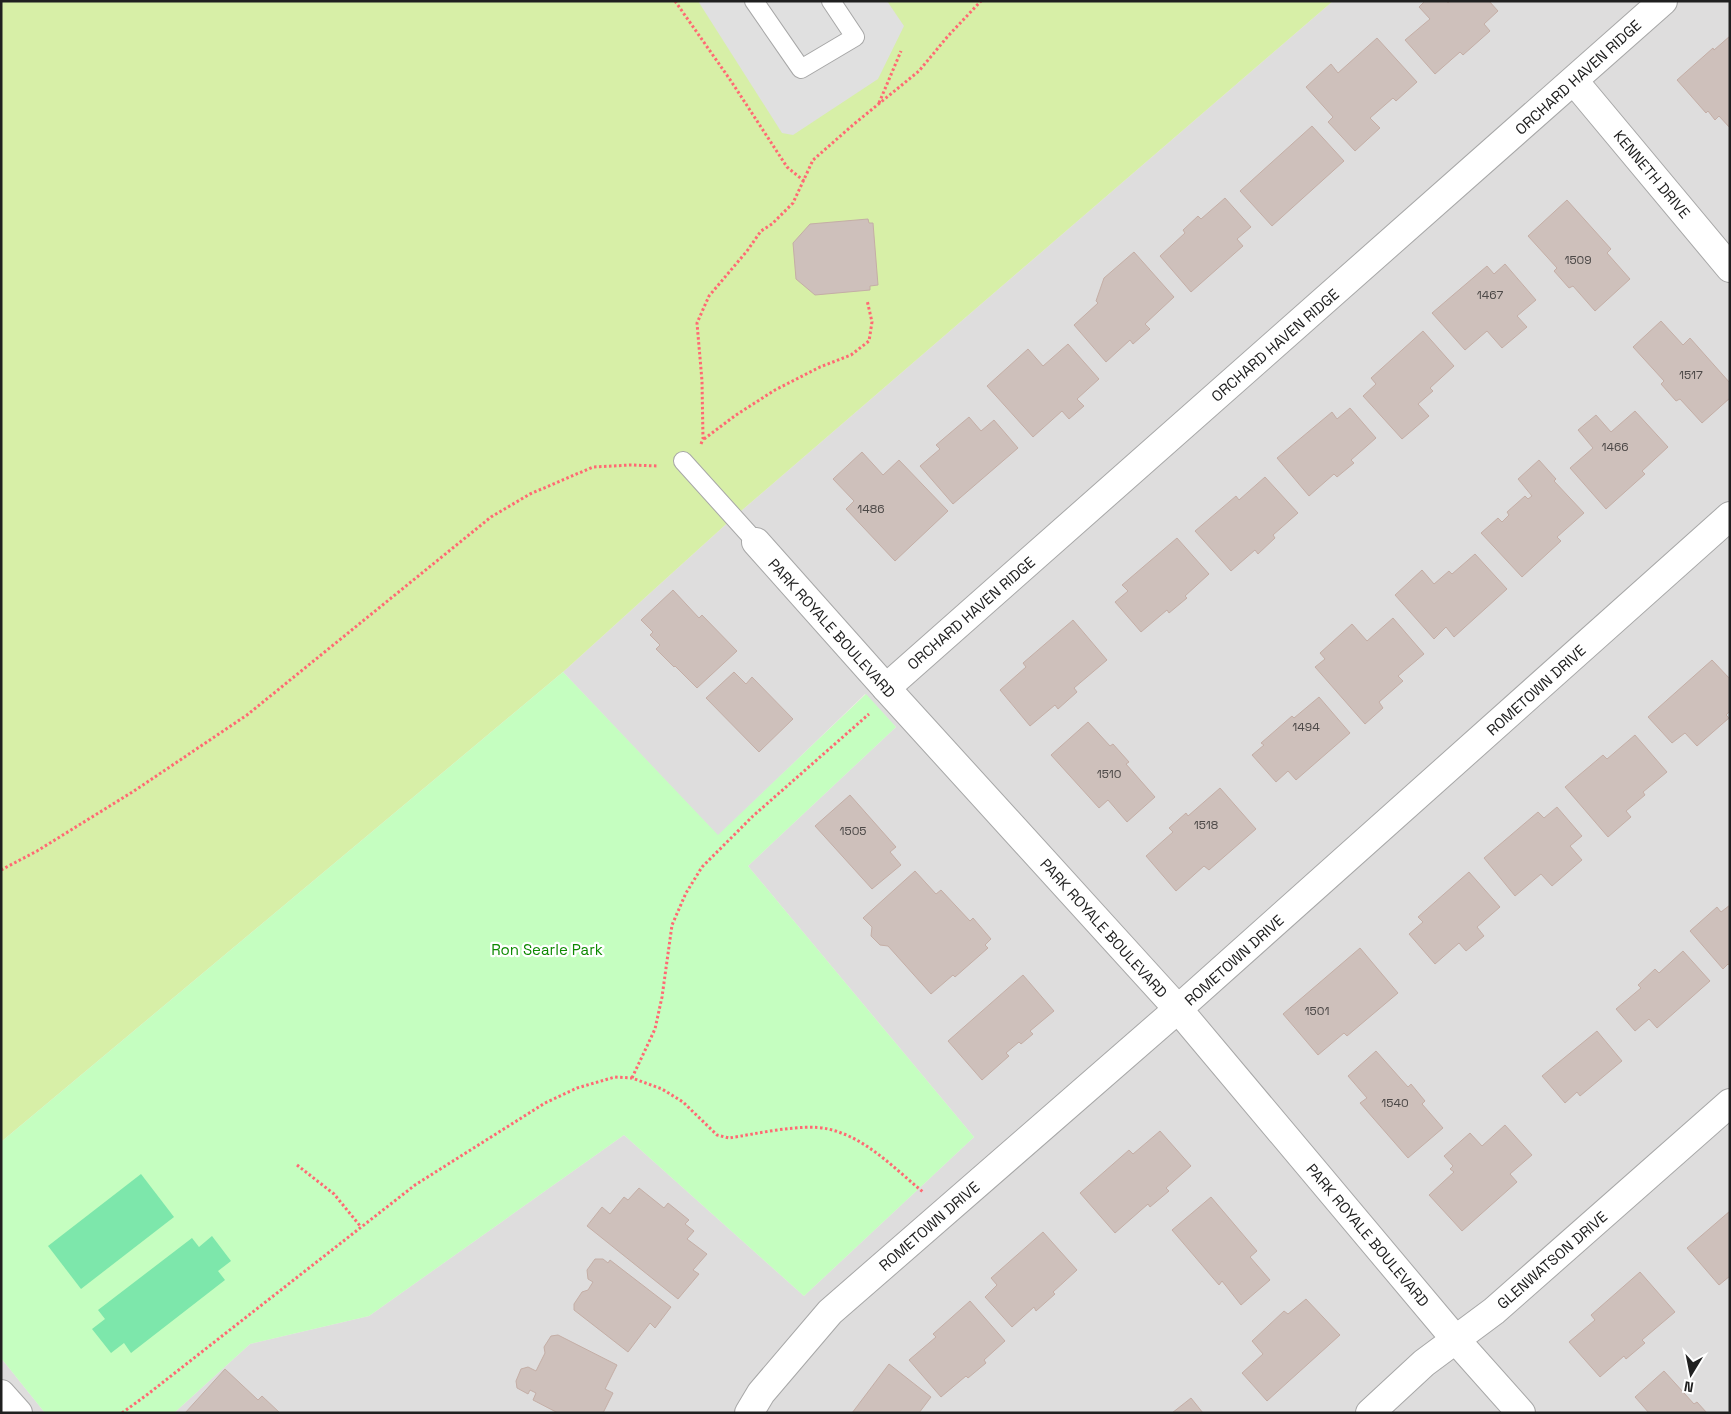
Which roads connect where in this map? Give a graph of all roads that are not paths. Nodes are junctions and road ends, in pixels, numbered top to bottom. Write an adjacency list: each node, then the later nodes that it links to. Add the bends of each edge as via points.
1 (754, 1): 2 (lane, via 801,69 855,37)
2 (831, 1)
3 (1663, 1): 4 (street, ORCHARD HAVEN RIDGE)
4 (1574, 81): 5 (street, KENNETH DRIVE); 9 (street, ORCHARD HAVEN RIDGE)
5 (1730, 268)
6 (683, 461): 8 (lane)
7 (1730, 516): 10 (street, ROMETOWN DRIVE)
8 (756, 542): 9 (street, PARK ROYALE BOULEVARD)
9 (886, 688): 10 (street, PARK ROYALE BOULEVARD)
10 (1178, 1009): 12 (street, PARK ROYALE BOULEVARD); 15 (street, ROMETOWN DRIVE, via 830,1312 761,1393)
11 (1730, 1103): 12 (street, GLENWATSON DRIVE, via 1494,1311)
12 (1456, 1340): 16 (street, GLENWATSON DRIVE, via 1424,1363); 17 (street, PARK ROYALE BOULEVARD)
13 (1, 1394): 14 (street)
14 (18, 1413)
15 (749, 1413)
16 (1370, 1413)
17 (1521, 1413)

